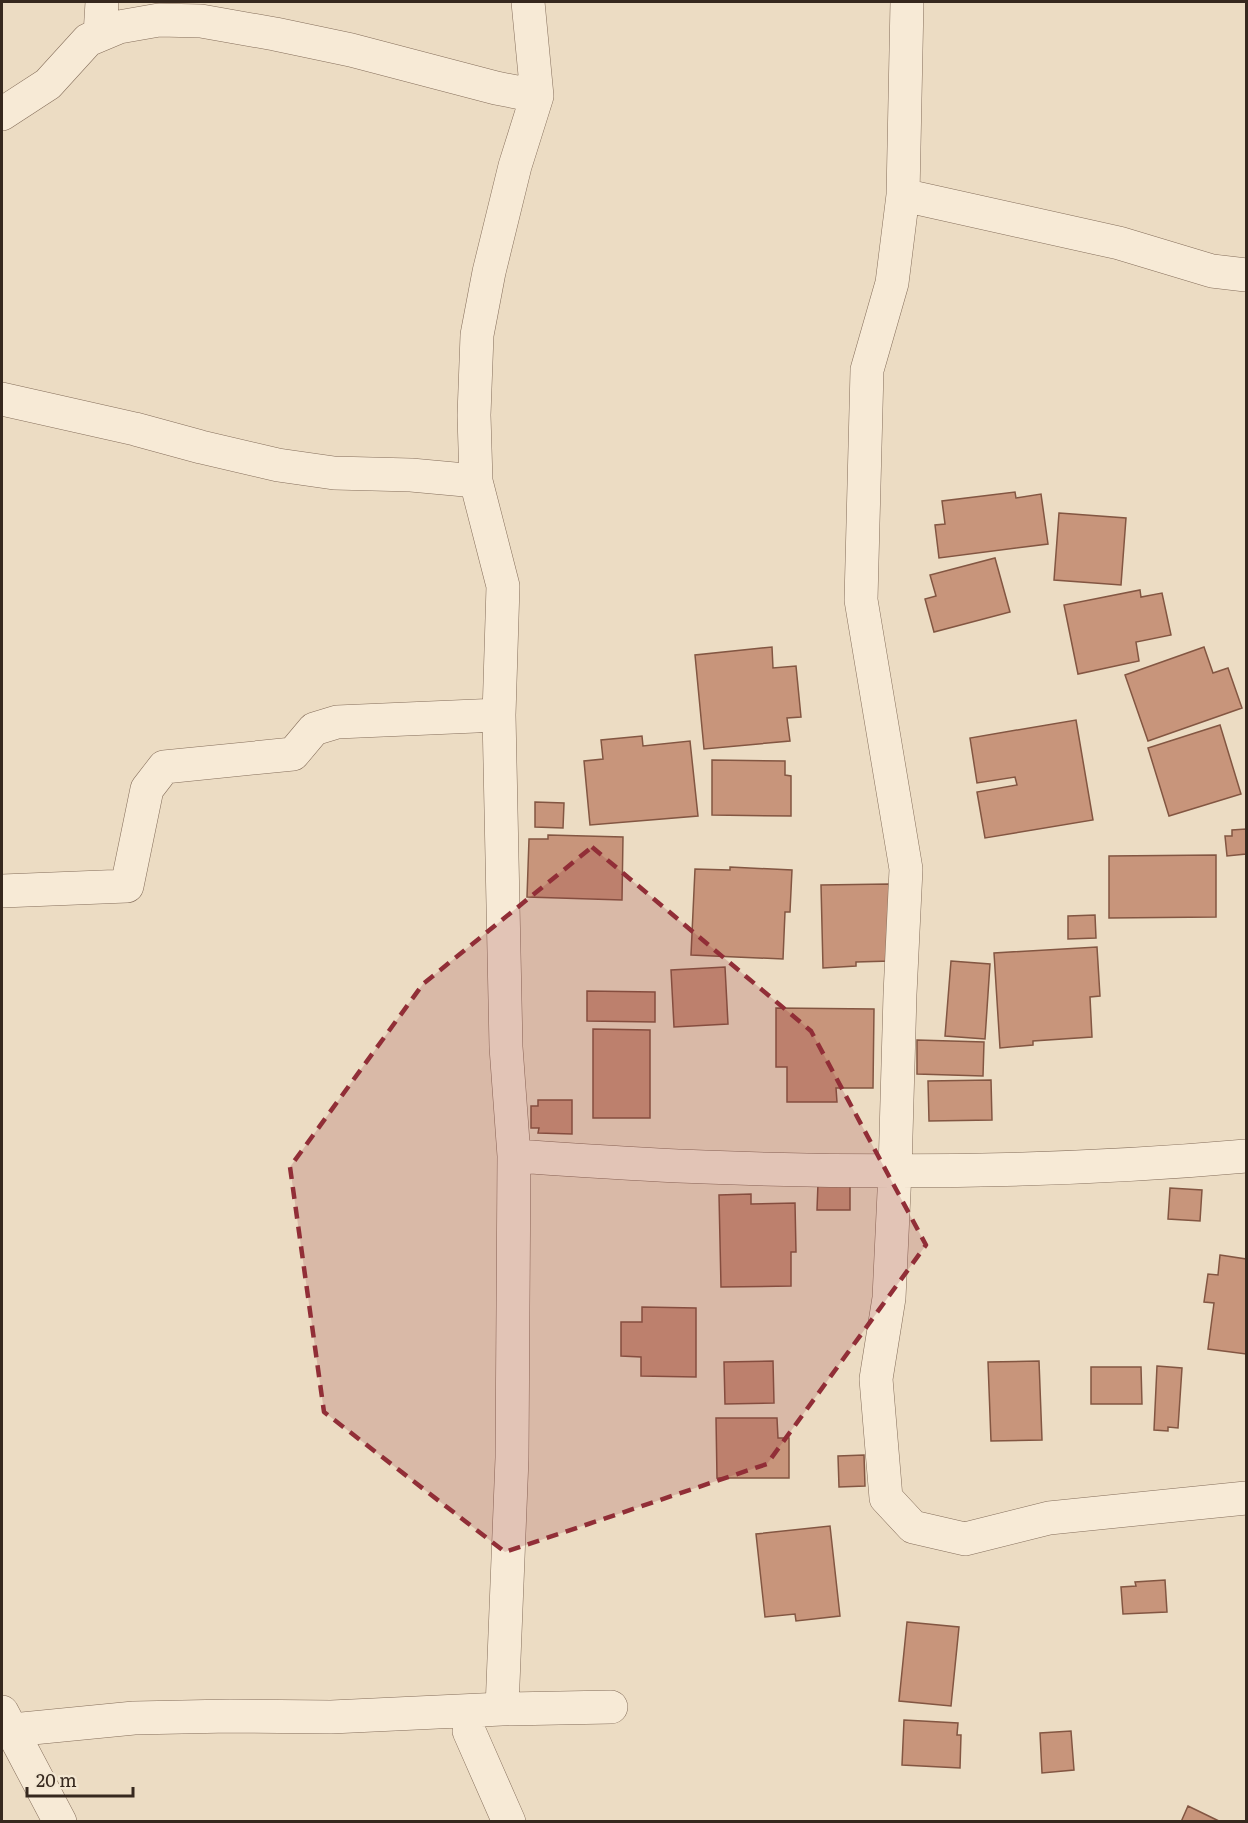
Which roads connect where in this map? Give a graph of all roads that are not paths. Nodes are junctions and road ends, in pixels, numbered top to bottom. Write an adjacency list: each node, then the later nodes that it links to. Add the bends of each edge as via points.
1 (102, 2): 4 (street)
2 (528, 2): 5 (street)
3 (907, 2): 7 (street)
4 (100, 35): 5 (street, via 119,27 159,20 201,21 351,50); 6 (street, via 88,40 48,84)
5 (537, 96): 10 (street, via 514,166 477,335)
6 (2, 114)
7 (903, 195): 8 (street, via 1119,243 1212,271); 15 (street, via 892,283 867,370 861,600 906,869)
8 (1246, 275)
9 (2, 399): 10 (street, via 279,465)
10 (476, 481): 11 (street, via 503,586)
11 (499, 715): 12 (street, via 337,722 314,729 293,754 164,767 147,789 127,886); 13 (street, via 506,1047)
12 (2, 891)
13 (514, 1156): 15 (street, via 705,1167); 18 (street, via 512,1458)
14 (1246, 1156): 15 (street, via 1152,1165)
15 (895, 1171): 16 (street, via 889,1298 876,1379 885,1498 913,1527 965,1539 1049,1518)
16 (1246, 1498)
17 (611, 1707): 18 (street)
18 (502, 1709): 19 (street, via 331,1717)
19 (7, 1720): 21 (street)
20 (469, 1731): 22 (street)
21 (60, 1821)
22 (509, 1821)

